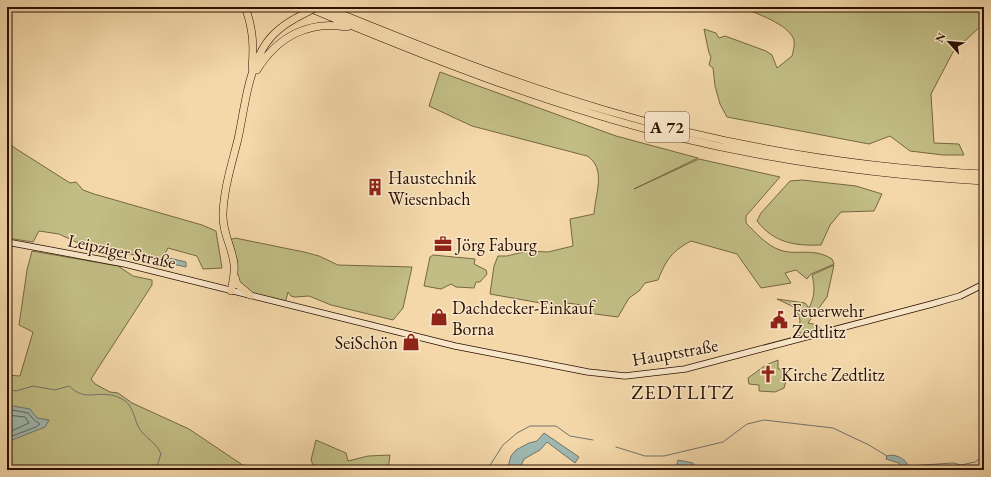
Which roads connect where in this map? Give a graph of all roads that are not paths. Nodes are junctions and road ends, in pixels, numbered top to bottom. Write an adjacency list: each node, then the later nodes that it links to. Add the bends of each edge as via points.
1 (245, 7): 6 (highway, via 251,22 254,46)
2 (307, 7): 5 (highway, A 72)
3 (317, 7): 6 (highway, bridge, via 283,26 269,39 260,54)
4 (324, 7): 7 (highway, A 72, via 548,92 674,129 832,160)
5 (361, 29): 6 (highway, via 327,25 298,31 277,44 262,61); 8 (highway, A 72, via 546,98 672,135 762,155 852,169)
6 (251, 80): 10 (highway, via 223,214 224,232 234,263)
7 (984, 174)
8 (984, 181)
9 (7, 242): 12 (main road, Leipziger Straße, via 93,257)
10 (234, 275): 12 (highway); 13 (highway, via 237,284)
11 (984, 284): 13 (main road, Hauptstraße, via 932,304 685,369 632,375 598,374 455,346)
12 (231, 291): 13 (main road, Leipziger Straße)
13 (250, 295)

